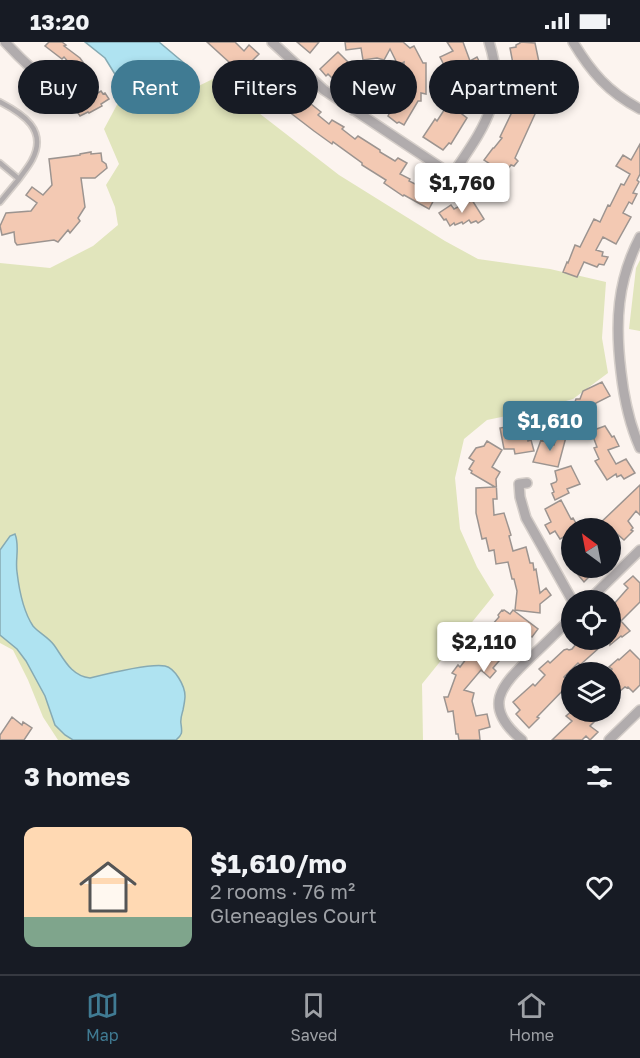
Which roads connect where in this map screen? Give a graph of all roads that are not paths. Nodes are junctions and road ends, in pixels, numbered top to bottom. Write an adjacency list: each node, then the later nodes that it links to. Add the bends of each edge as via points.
1 (4, 42): 5 (street)
2 (272, 42): 6 (street)
3 (489, 42): 9 (street, via 496,70 492,107 481,132 452,175)
4 (573, 42): 8 (street, via 610,90)
5 (23, 60)
6 (330, 94)
7 (0, 102): 11 (lane, via 18,111 37,134 32,160)
8 (640, 109)
9 (359, 114)
10 (0, 163): 11 (lane)
11 (19, 179): 12 (lane)
12 (0, 202)
13 (640, 237): 14 (street, via 623,280 617,335 624,398)
14 (640, 448)
15 (527, 483): 17 (street, via 519,484 526,518)
16 (640, 550): 18 (street)
17 (566, 590)
18 (599, 590)
19 (561, 628): 21 (street, via 510,677 501,692 501,714 510,730)
20 (640, 710): 22 (street)
21 (522, 740)
22 (609, 740)

